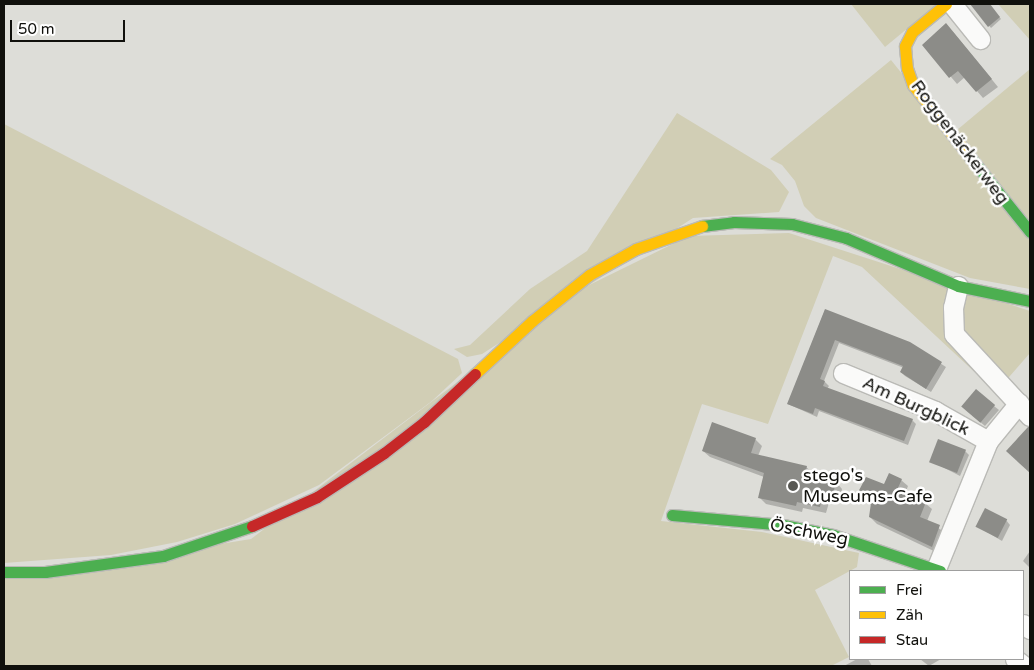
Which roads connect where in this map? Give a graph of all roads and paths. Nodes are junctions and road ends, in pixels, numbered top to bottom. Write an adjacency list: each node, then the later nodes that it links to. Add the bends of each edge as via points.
1 (946, 4): 4 (main road, Roggenäckerweg, via 912,32 905,46 906,68 913,85)
2 (952, 4): 3 (street)
3 (980, 38)
4 (1030, 232)
5 (958, 286): 6 (main road); 8 (street, via 953,307 954,334); 12 (main road, via 846,238 792,224 734,222 700,226 636,248 589,275 532,321 424,422 355,474 300,505 219,539 163,556 84,568)
6 (1030, 300)
7 (843, 374): 9 (street, Am Burgblick, via 935,411)
8 (1025, 410): 9 (street, Am Burgblick)
9 (988, 441): 11 (street, Am Burgblick)
10 (672, 515): 11 (main road, Öschweg, via 783,525 833,535)
11 (938, 570)
12 (4, 572)

